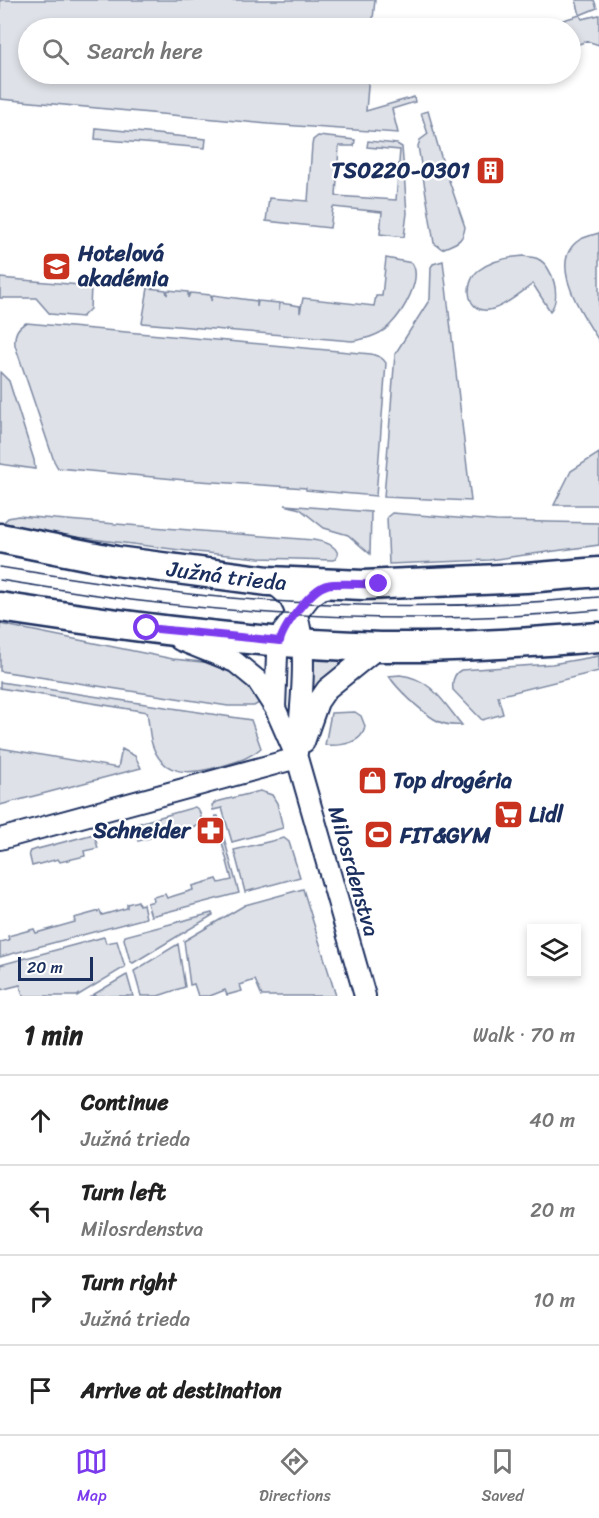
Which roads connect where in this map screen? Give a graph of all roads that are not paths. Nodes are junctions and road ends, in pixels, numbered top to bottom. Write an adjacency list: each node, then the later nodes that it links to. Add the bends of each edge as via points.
1 (0, 538): 3 (street, Južná trieda, via 162,569)
2 (599, 572): 4 (street, Južná trieda)
3 (268, 581): 4 (street, Južná trieda); 6 (street, via 288,596)
4 (327, 585): 6 (street, Milosrdenstva)
5 (0, 607): 7 (street)
6 (296, 614): 9 (street, Milosrdenstva, via 282,633)
7 (147, 628): 9 (street); 11 (street, Milosrdenstva, via 235,662 257,680)
8 (599, 637): 10 (street)
9 (291, 642): 10 (street); 11 (street, Milosrdenstva, via 277,655); 12 (street)
10 (379, 647): 12 (street, via 327,689 318,702)
11 (275, 708): 12 (street, Milosrdenstva)
12 (297, 758): 13 (street); 14 (street, Milosrdenstva)
13 (0, 839)
14 (365, 996)

